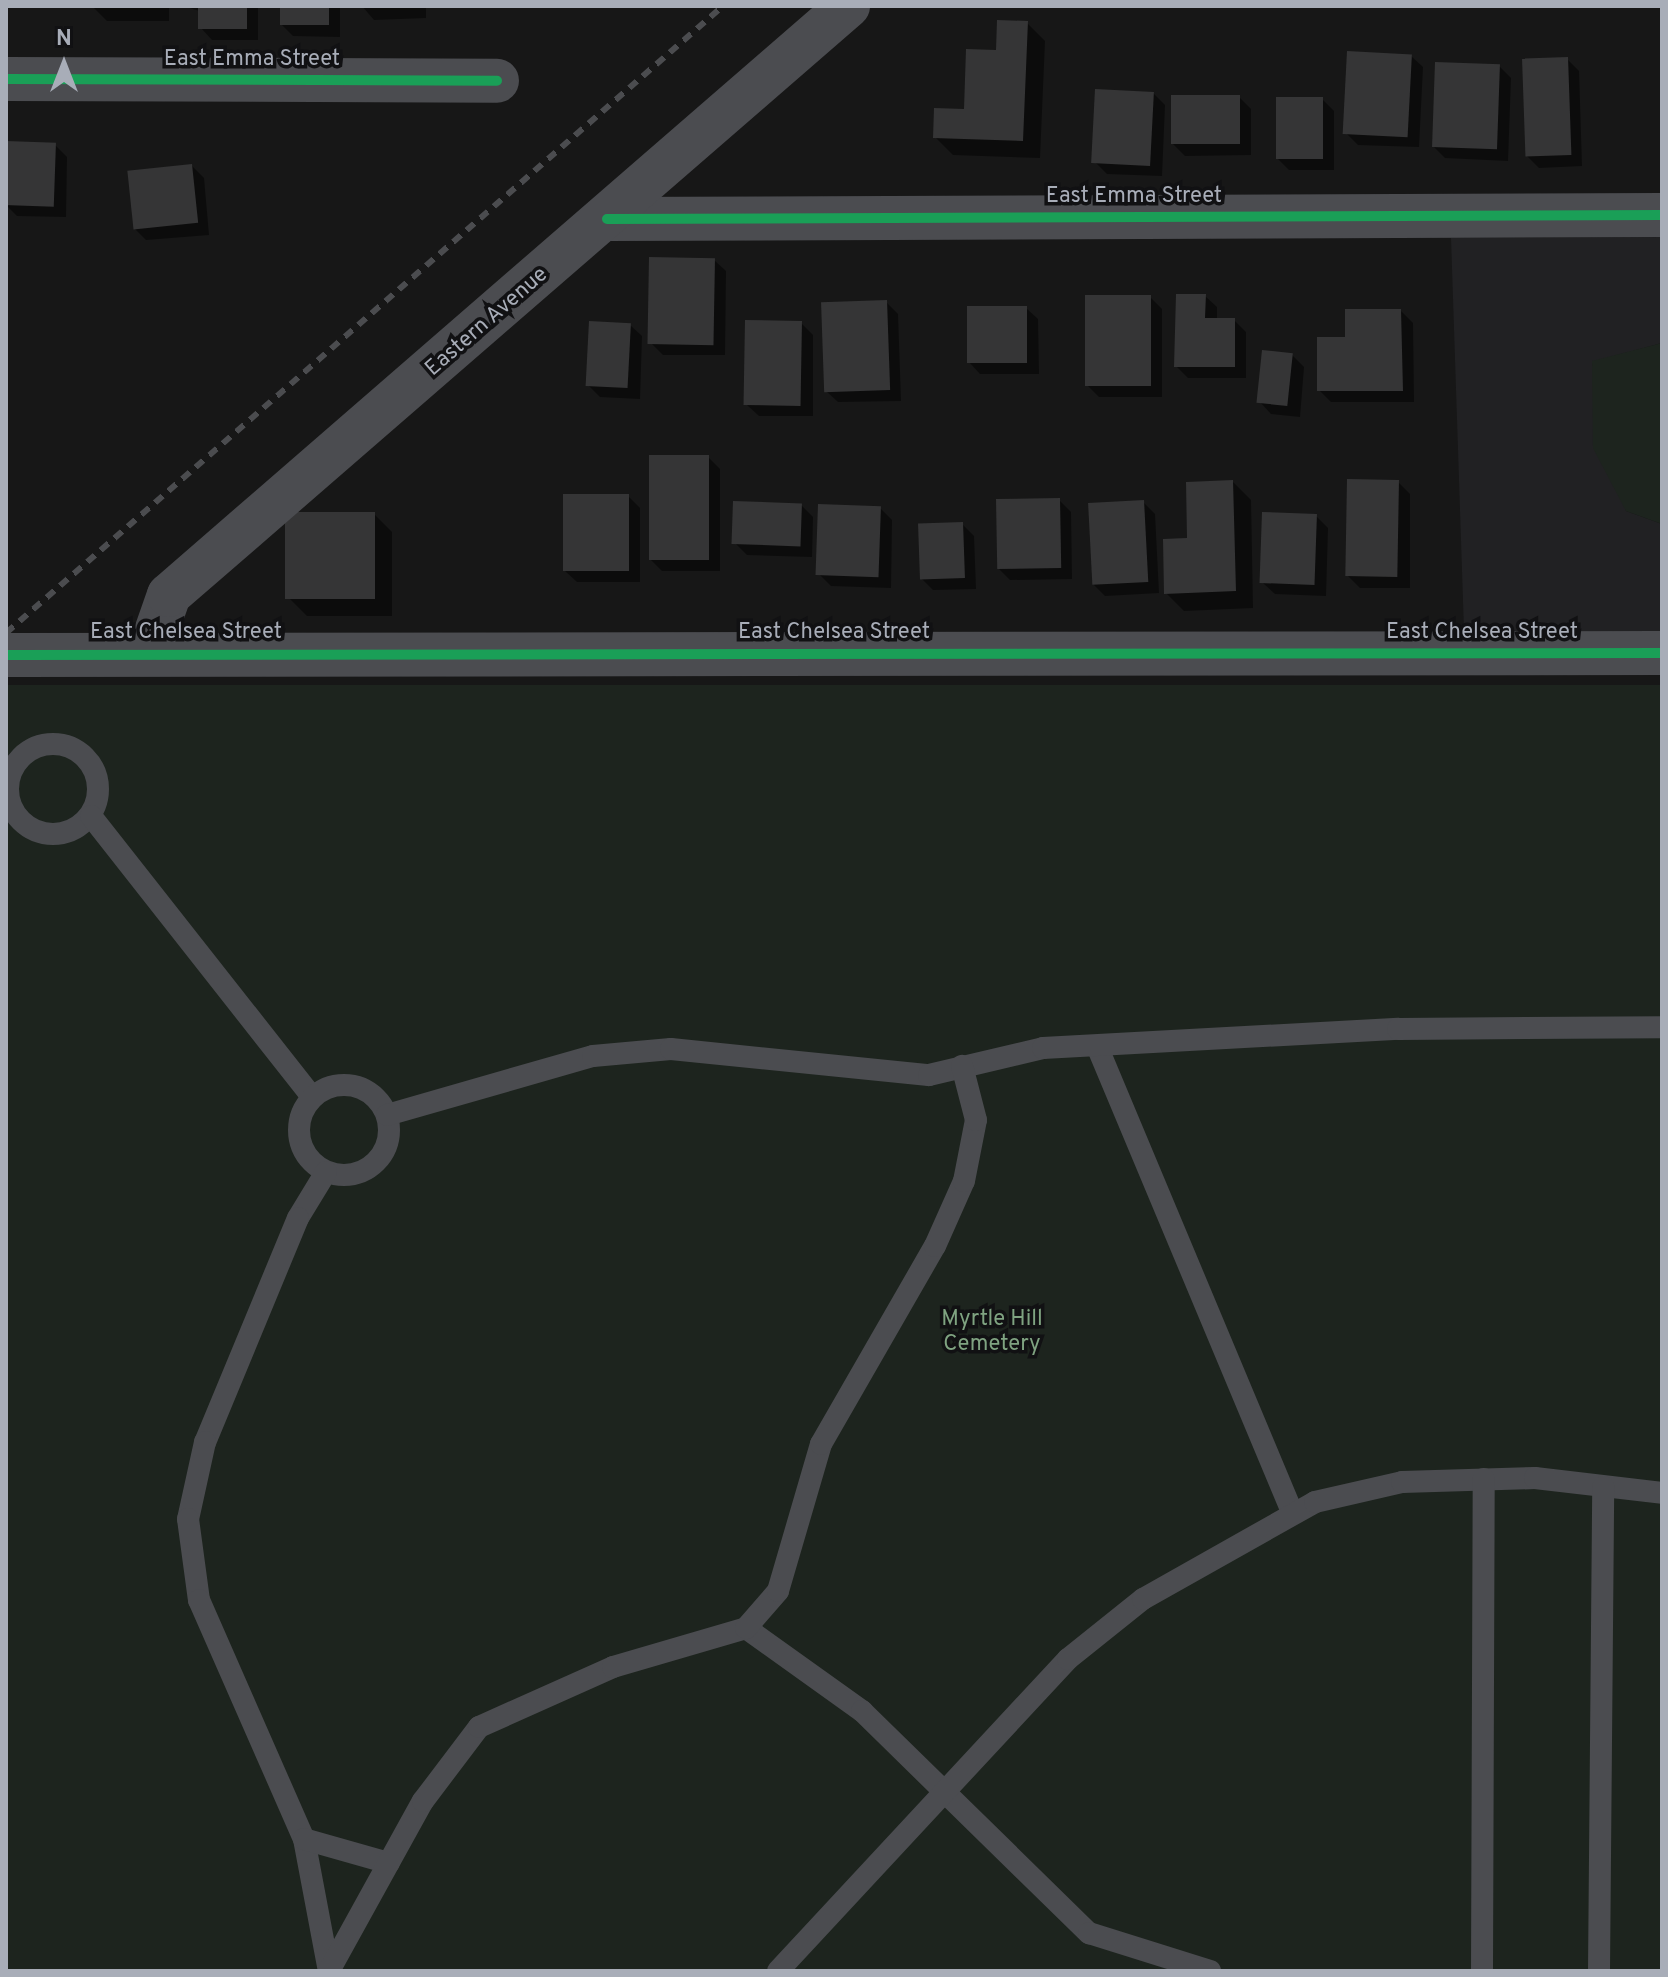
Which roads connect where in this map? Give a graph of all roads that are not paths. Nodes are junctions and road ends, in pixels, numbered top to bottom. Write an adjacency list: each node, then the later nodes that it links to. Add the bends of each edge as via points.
1 (848, 6): 5 (street, Eastern Avenue)
2 (6, 79): 3 (street, East Emma Street)
3 (497, 81)
4 (1662, 215): 5 (street, East Emma Street)
5 (607, 219): 6 (street, Eastern Avenue, via 169,595)
6 (149, 652): 7 (street, East Chelsea Street); 8 (street, East Chelsea Street)
7 (1662, 653)
8 (6, 655)
9 (91, 816): 9 (lane, via 65,833 35,831 8,798 12,768 48,744 78,751 96,774); 13 (lane)
10 (1662, 1027): 11 (lane, via 1398,1029)
11 (1097, 1046): 12 (lane, via 1043,1048); 19 (lane)
12 (962, 1066): 14 (lane, via 929,1075 671,1049 609,1054); 20 (lane, via 976,1120 964,1181 935,1246 821,1444 778,1591)
13 (312, 1097): 14 (lane, via 354,1086); 15 (lane, via 299,1138)
14 (387, 1115): 15 (lane, via 387,1144 370,1168)
15 (326, 1172): 22 (lane, via 298,1218 205,1442 188,1519 199,1600)
16 (1484, 1479): 17 (lane); 19 (lane, via 1402,1482); 27 (lane)
17 (1603, 1487): 18 (lane); 28 (lane)
18 (1662, 1493)
19 (1293, 1514): 21 (lane, via 1132,1607 1068,1659)
20 (746, 1628): 21 (lane, via 862,1711); 23 (lane, via 613,1667 479,1727 423,1801)
21 (945, 1791): 25 (lane); 26 (lane, via 1089,1933)
22 (304, 1839): 23 (lane); 24 (lane)
23 (389, 1863): 24 (lane)
24 (329, 1971)
25 (778, 1971)
26 (1210, 1971)
27 (1482, 1971)
28 (1599, 1971)

